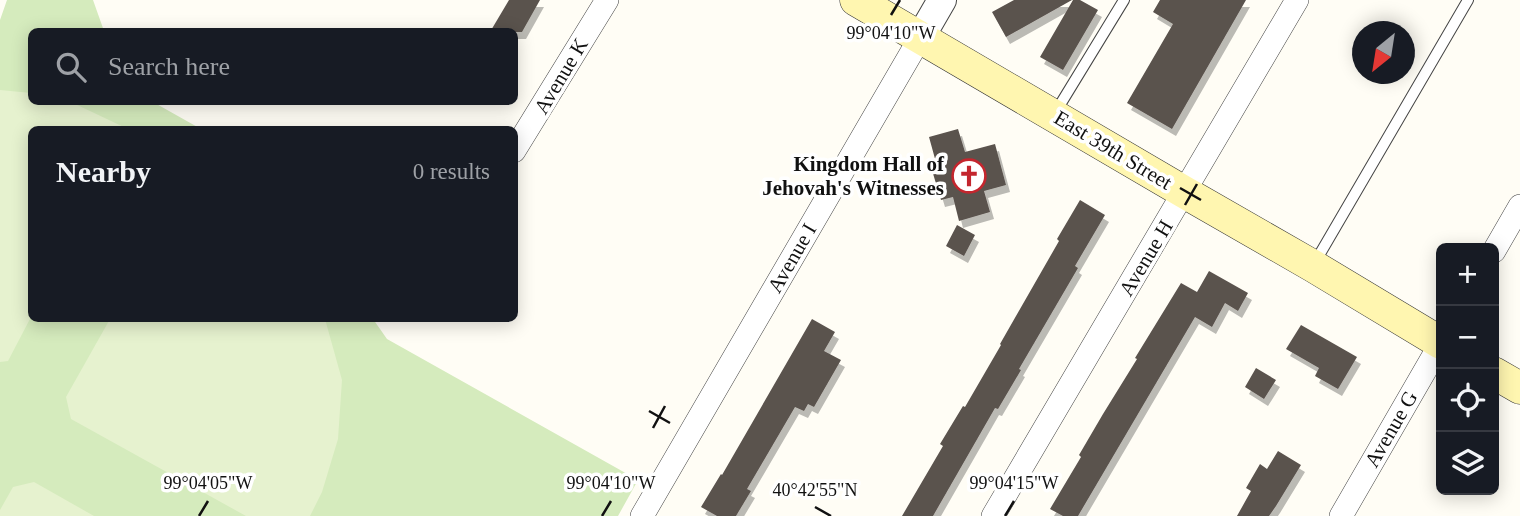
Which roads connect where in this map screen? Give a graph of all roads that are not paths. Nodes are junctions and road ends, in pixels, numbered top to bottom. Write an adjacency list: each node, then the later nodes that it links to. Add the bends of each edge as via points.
1 (607, 0): 9 (street, Avenue K)
2 (856, 0): 7 (main road, East 39th Street)
3 (942, 0): 7 (street, Avenue I)
4 (1124, 0): 8 (lane)
5 (1297, 0): 10 (street, Avenue H)
6 (1468, 0): 13 (lane)
7 (920, 38): 8 (main road, East 39th Street); 18 (street, Avenue I)
8 (1054, 115): 10 (main road, East 39th Street)
9 (518, 145)
10 (1184, 192): 13 (main road, East 39th Street); 19 (street, Avenue H)
11 (1520, 206): 12 (street)
12 (1499, 243)
13 (1313, 266): 14 (main road, East 39th Street)
14 (1436, 339)
15 (1436, 351): 20 (street, Avenue G)
16 (1499, 376): 17 (main road)
17 (1520, 388)
18 (642, 516)
19 (993, 516)
20 (1341, 516)

